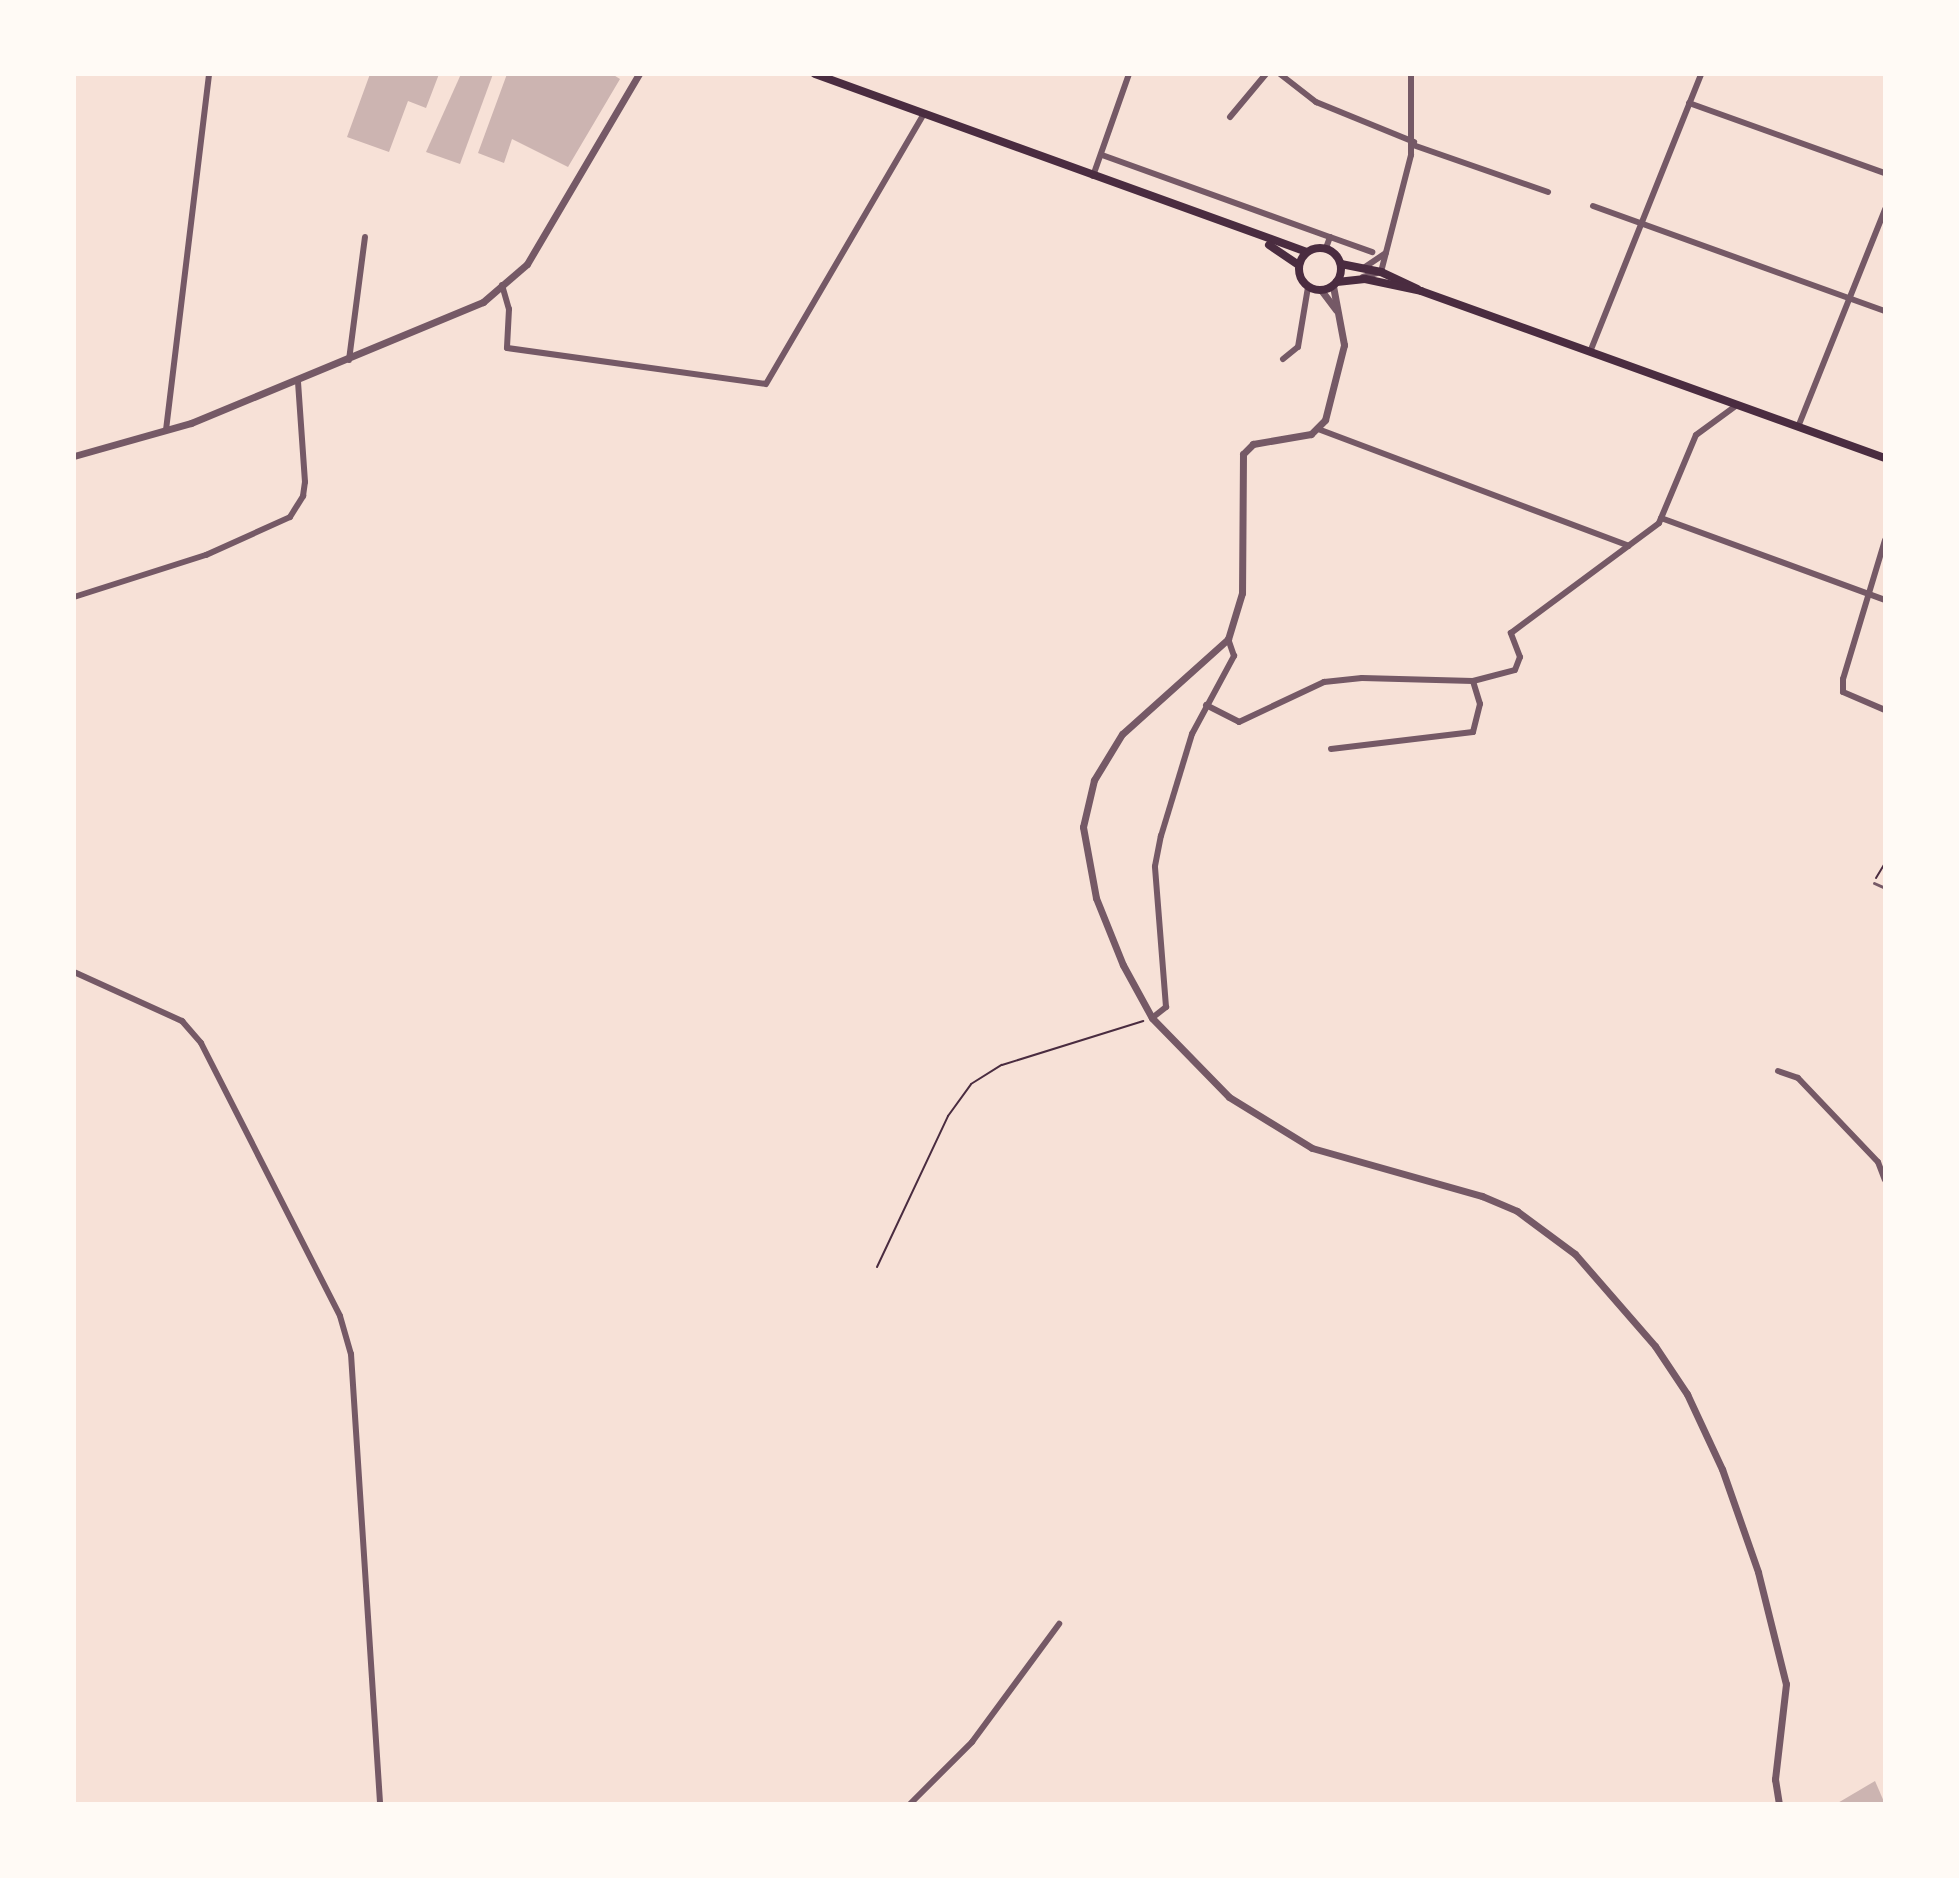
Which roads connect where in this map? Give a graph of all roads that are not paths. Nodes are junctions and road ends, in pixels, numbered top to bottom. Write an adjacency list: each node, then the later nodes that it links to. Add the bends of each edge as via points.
1 (209, 74): 47 (street)
2 (639, 74): 33 (street, via 527,264)
3 (815, 74): 10 (main road)
4 (1129, 74): 13 (street)
5 (1266, 74): 11 (street)
6 (1280, 74): 12 (street, via 1316,102)
7 (1411, 74): 12 (street)
8 (1701, 74): 9 (street)
9 (1689, 103): 14 (street); 19 (street)
10 (923, 115): 15 (main road); 33 (street, via 766,384 507,348 509,309)
11 (1230, 117)
12 (1413, 144): 16 (street); 26 (street)
13 (1102, 155): 15 (street); 22 (street)
14 (1885, 173)
15 (1093, 176): 20 (main road)
16 (1548, 192)
17 (1593, 206): 19 (street)
18 (1885, 209): 37 (street)
19 (1641, 224): 37 (street); 40 (street)
20 (1255, 236): 24 (main road); 28 (main road)
21 (365, 237): 42 (street)
22 (1330, 237): 23 (street); 25 (street)
23 (1326, 248): 24 (main road); 27 (main road)
24 (1307, 252): 28 (main road)
25 (1372, 252)
26 (1386, 253): 29 (street); 30 (street)
27 (1341, 264): 29 (main road); 32 (main road)
28 (1299, 265): 34 (main road)
29 (1365, 267): 30 (main road)
30 (1381, 272): 31 (street); 36 (main road)
31 (1353, 280): 32 (main road); 36 (main road)
32 (1335, 284): 35 (main road); 39 (street)
33 (502, 285): 42 (street, via 483,302)
34 (1308, 287): 35 (main road); 41 (street, via 1301,339)
35 (1321, 290): 39 (street)
36 (1421, 291): 40 (main road)
37 (1849, 298): 38 (street); 45 (street)
38 (1885, 311)
39 (1341, 319): 46 (street, via 1344,345 1338,378)
40 (1590, 352): 44 (main road)
41 (1283, 359)
42 (349, 360): 43 (street)
43 (298, 381): 47 (street); 54 (street, via 305,482 290,517 206,555)
44 (1737, 405): 45 (main road); 50 (street, via 1696,435)
45 (1798, 427): 49 (main road)
46 (1318, 429): 52 (street); 56 (street, via 1253,444 1243,454 1242,593)
47 (166, 430): 48 (street)
48 (74, 456)
49 (1885, 458)
50 (1661, 518): 52 (street); 53 (street)
51 (1885, 540): 53 (street)
52 (1629, 546): 57 (street, via 1516,628 1511,637 1520,657 1515,670)
53 (1868, 594): 55 (street); 59 (street, via 1843,692)
54 (74, 597)
55 (1885, 600)
56 (1228, 639): 58 (street, via 1234,656); 64 (street, via 1111,747 1084,813 1084,848 1096,898)
57 (1473, 681): 58 (street, via 1324,682 1239,722); 60 (street, via 1480,704 1473,732)
58 (1206, 705): 64 (street, via 1161,836 1156,880 1166,1007)
59 (1885, 710)
60 (1331, 749)
61 (1874, 883): 62 (lane)
62 (1885, 888)
63 (74, 972): 68 (street, via 182,1021 201,1043 340,1316 351,1354)
64 (1152, 1018): 70 (street, via 1207,1079 1286,1136 1482,1196 1547,1229 1655,1346 1687,1394 1722,1469 1758,1572 1786,1684 1775,1770)
65 (1778, 1071): 66 (street, via 1798,1078 1878,1162)
66 (1885, 1180)
67 (1059, 1624): 69 (street, via 972,1742)
68 (380, 1804)
69 (910, 1804)
70 (1779, 1804)

